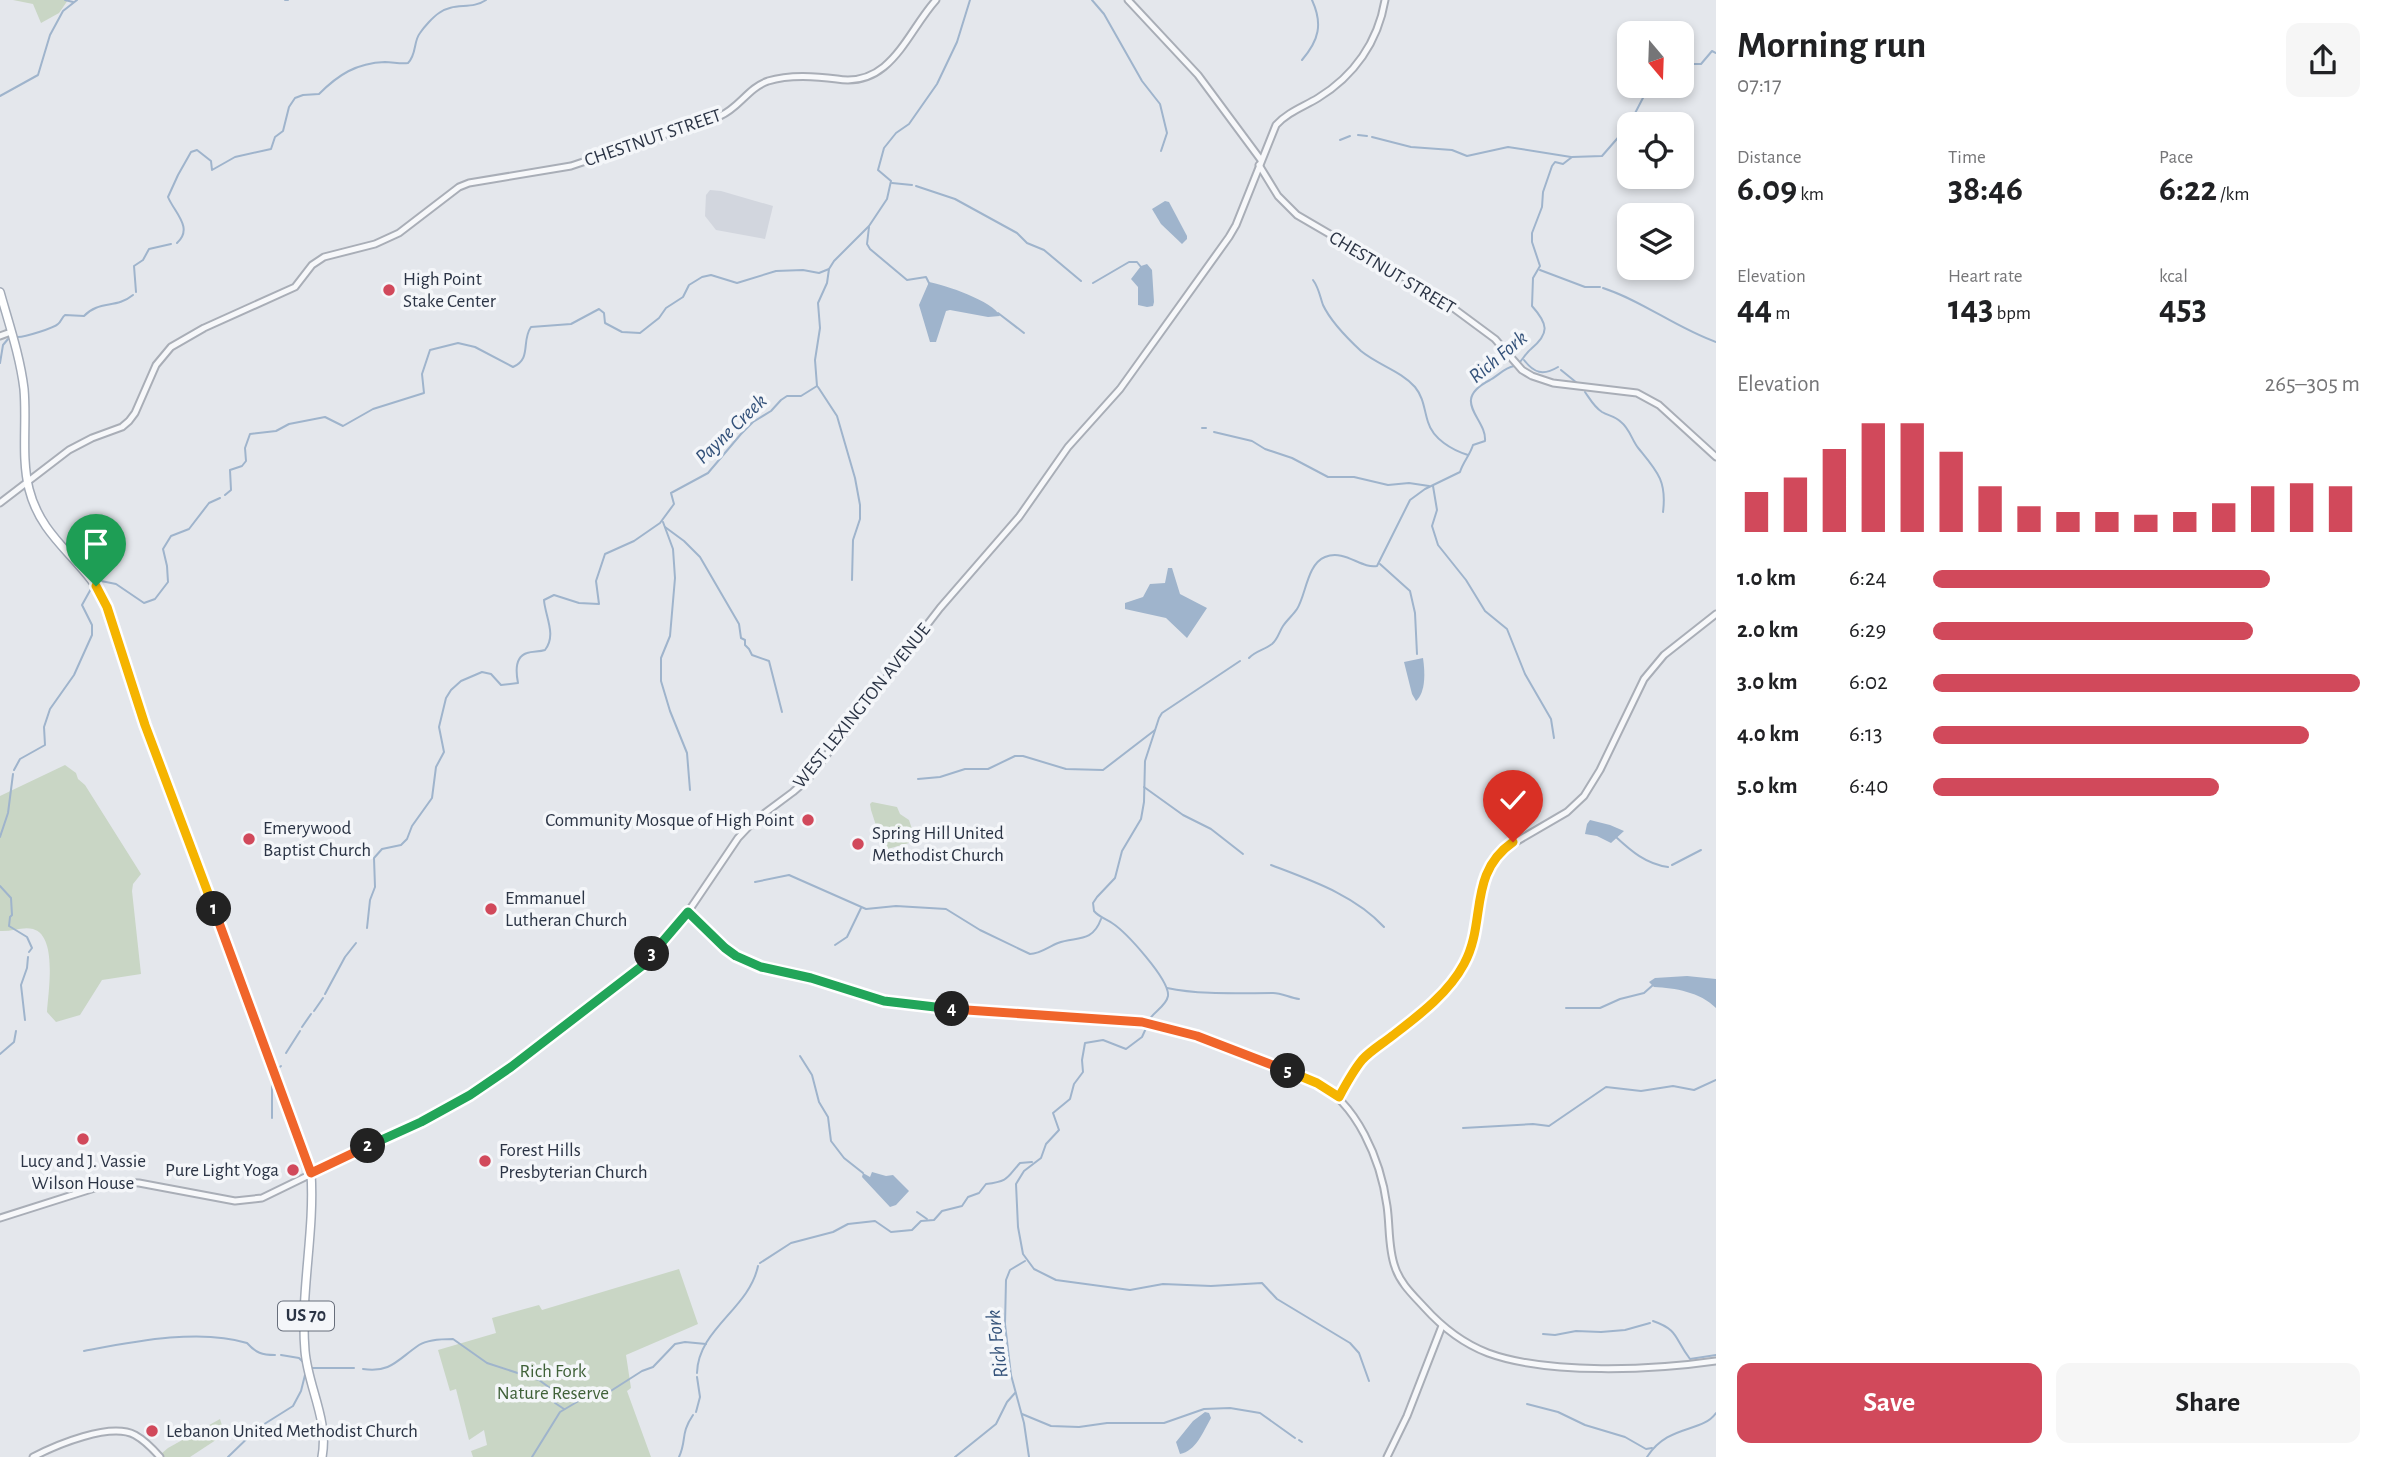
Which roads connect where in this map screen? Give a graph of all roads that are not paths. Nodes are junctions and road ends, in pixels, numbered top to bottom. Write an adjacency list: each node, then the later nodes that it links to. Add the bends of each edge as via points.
1 (936, 0): 9 (street, CHESTNUT STREET, via 907,42 866,79 815,76 769,81 720,116 586,162 459,187 384,241 317,260 295,287 171,347 156,365 129,421 76,446)
2 (1128, 0): 4 (street, CHESTNUT STREET, via 1198,75)
3 (1385, 0): 4 (street, WEST LEXINGTON AVENUE, via 1377,31 1353,70 1329,91 1281,120)
4 (1260, 163): 8 (street, CHESTNUT STREET, via 1278,196 1297,215 1441,299 1495,339 1519,367 1539,380 1637,393 1659,405); 12 (street, WEST LEXINGTON AVENUE, via 1229,237 1120,389 1068,447 1018,517 940,608 808,779 738,838)
5 (0, 292): 6 (main road, US 70)
6 (11, 332): 7 (street); 9 (main road, US 70, via 24,391)
7 (0, 336)
8 (1716, 457)
9 (28, 483): 10 (street, CHESTNUT STREET); 14 (main road, US 70, via 40,519 96,586 107,607 145,725)
10 (0, 503)
11 (1716, 614): 13 (street, via 1643,678 1584,796 1495,858 1482,886 1471,949 1459,973 1363,1060)
12 (688, 912): 13 (street, via 725,948 761,967 907,1005 1164,1027 1296,1074); 14 (street, WEST LEXINGTON AVENUE, via 642,966 511,1067 430,1117)
13 (1339, 1097): 16 (street, via 1361,1127 1378,1172 1398,1274)
14 (311, 1173): 15 (street, WEST LEXINGTON AVENUE, via 275,1193 248,1200 116,1182); 20 (main road, US 70, via 305,1339 307,1367 324,1432)
15 (0, 1218)
16 (1442, 1326): 17 (street, via 1490,1354 1530,1362 1617,1368); 21 (street)
17 (1716, 1361)
18 (33, 1457): 19 (street, via 94,1434 112,1432 135,1436)
19 (160, 1457)
20 (322, 1457)
21 (1387, 1457)

